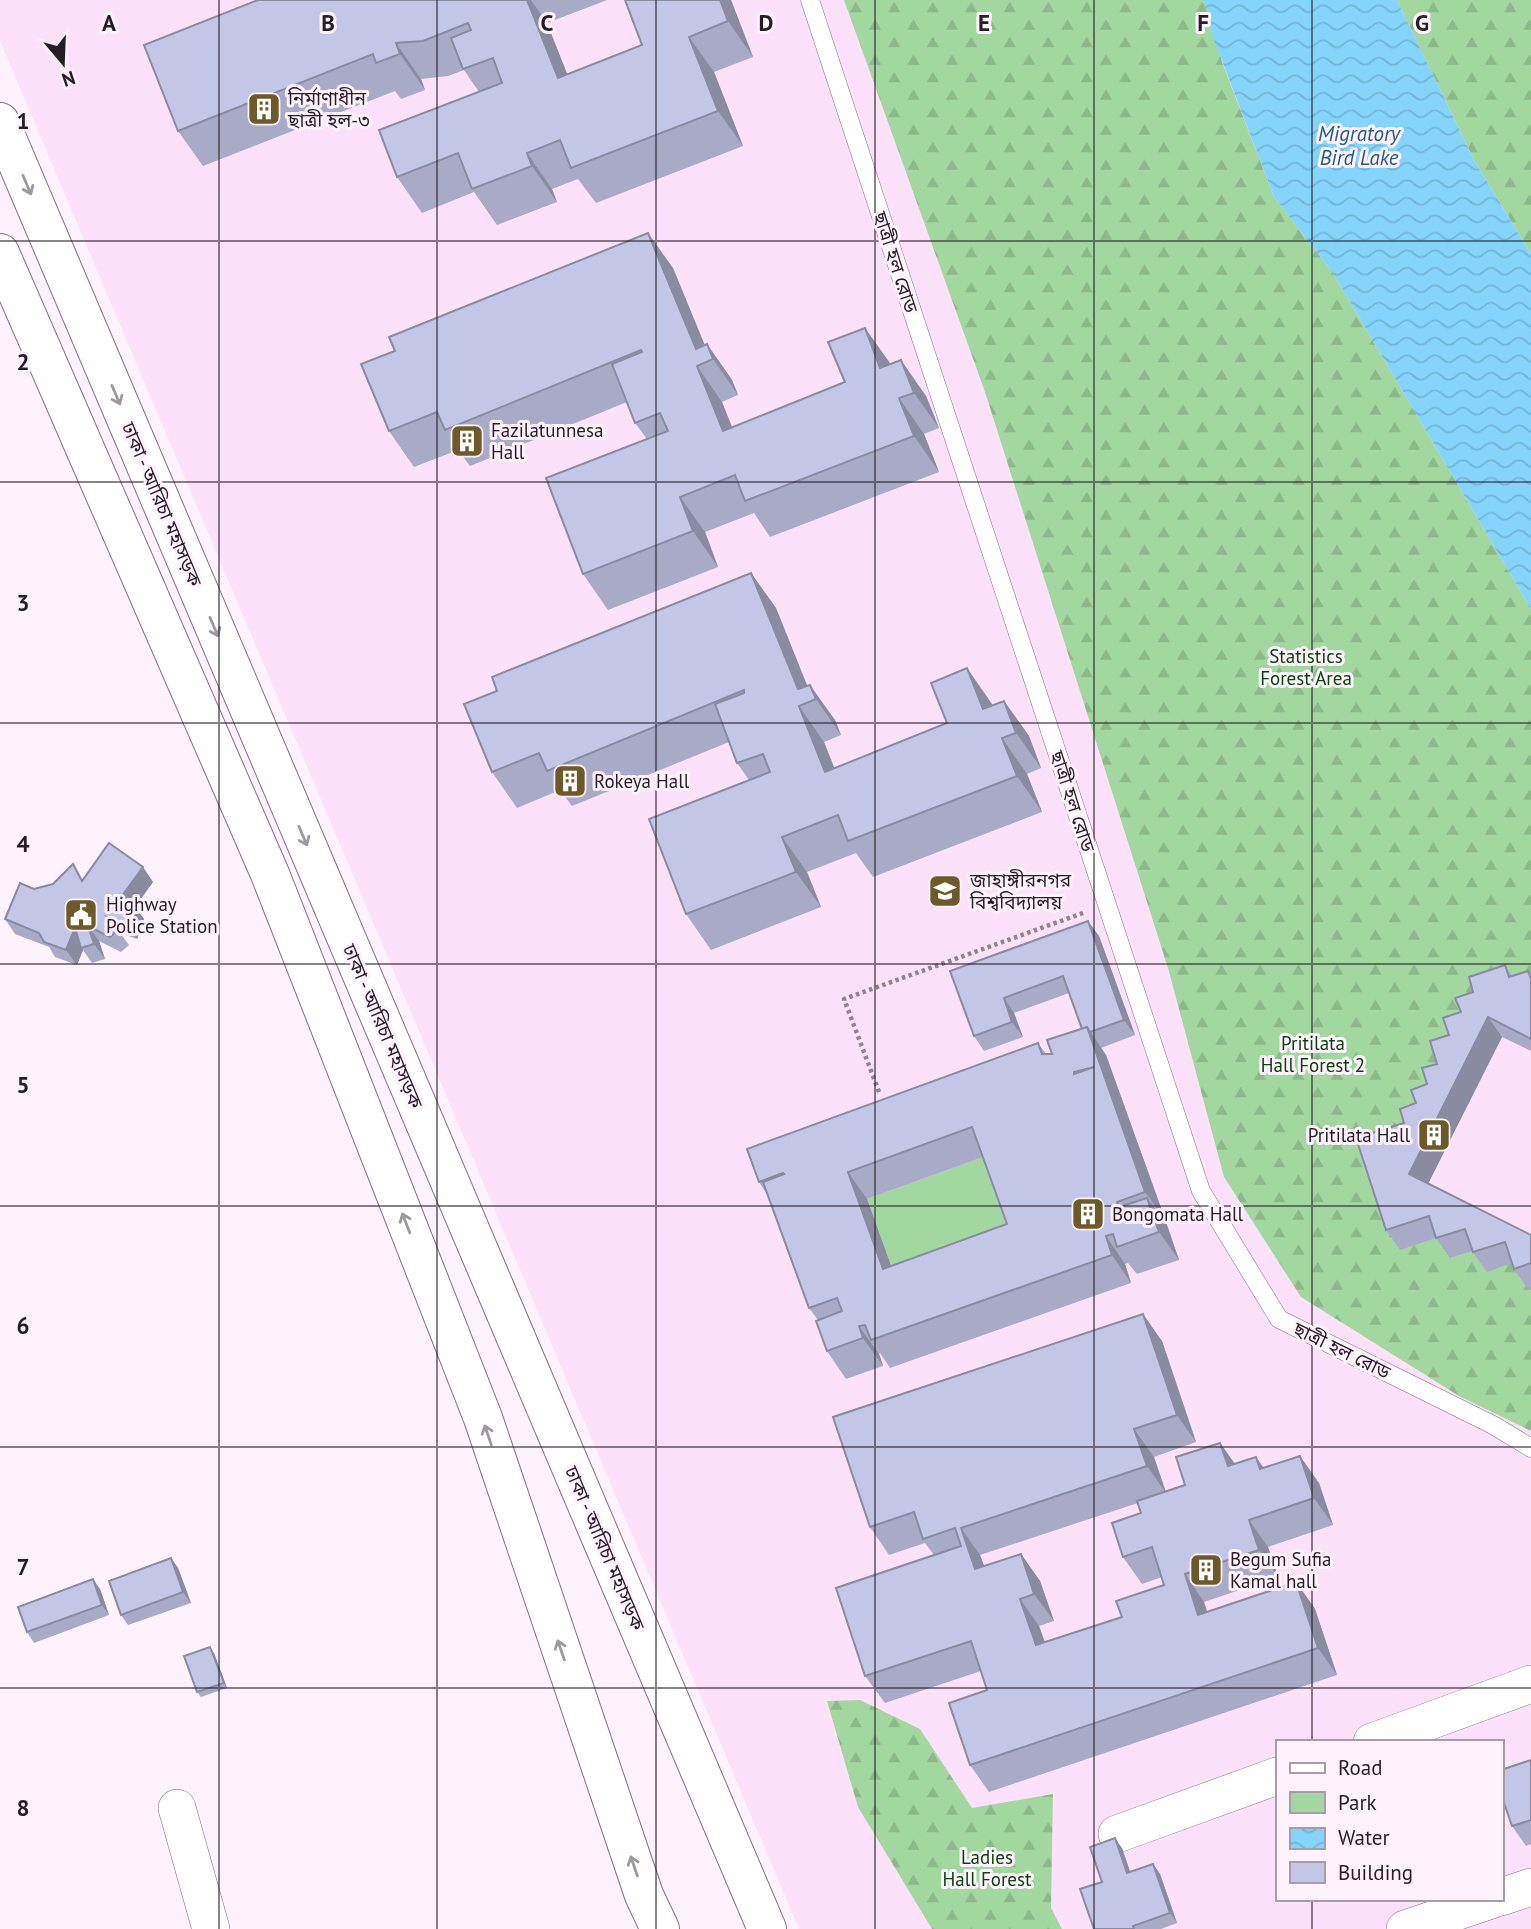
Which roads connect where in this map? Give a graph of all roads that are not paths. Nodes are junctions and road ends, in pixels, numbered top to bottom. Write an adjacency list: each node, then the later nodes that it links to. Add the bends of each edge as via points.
1 (810, 0): 4 (lane, ছাত্রী হল রোড, via 1200,1191 1279,1319)
2 (0, 122): 15 (highway, ঢাকা - আরিচা মহাসড়ক, one-way to 15)
3 (0, 253): 14 (highway, one-way to 3, via 644,1895 483,1418 270,874)
4 (1531, 1448)
5 (1531, 1684): 6 (street)
6 (1377, 1740)
7 (1276, 1776): 9 (street)
8 (177, 1808): 13 (street)
9 (1117, 1834)
10 (1531, 1887): 11 (street)
11 (1503, 1896)
12 (1488, 1901): 16 (street)
13 (211, 1929)
14 (660, 1929)
15 (767, 1929)
16 (1405, 1929)

